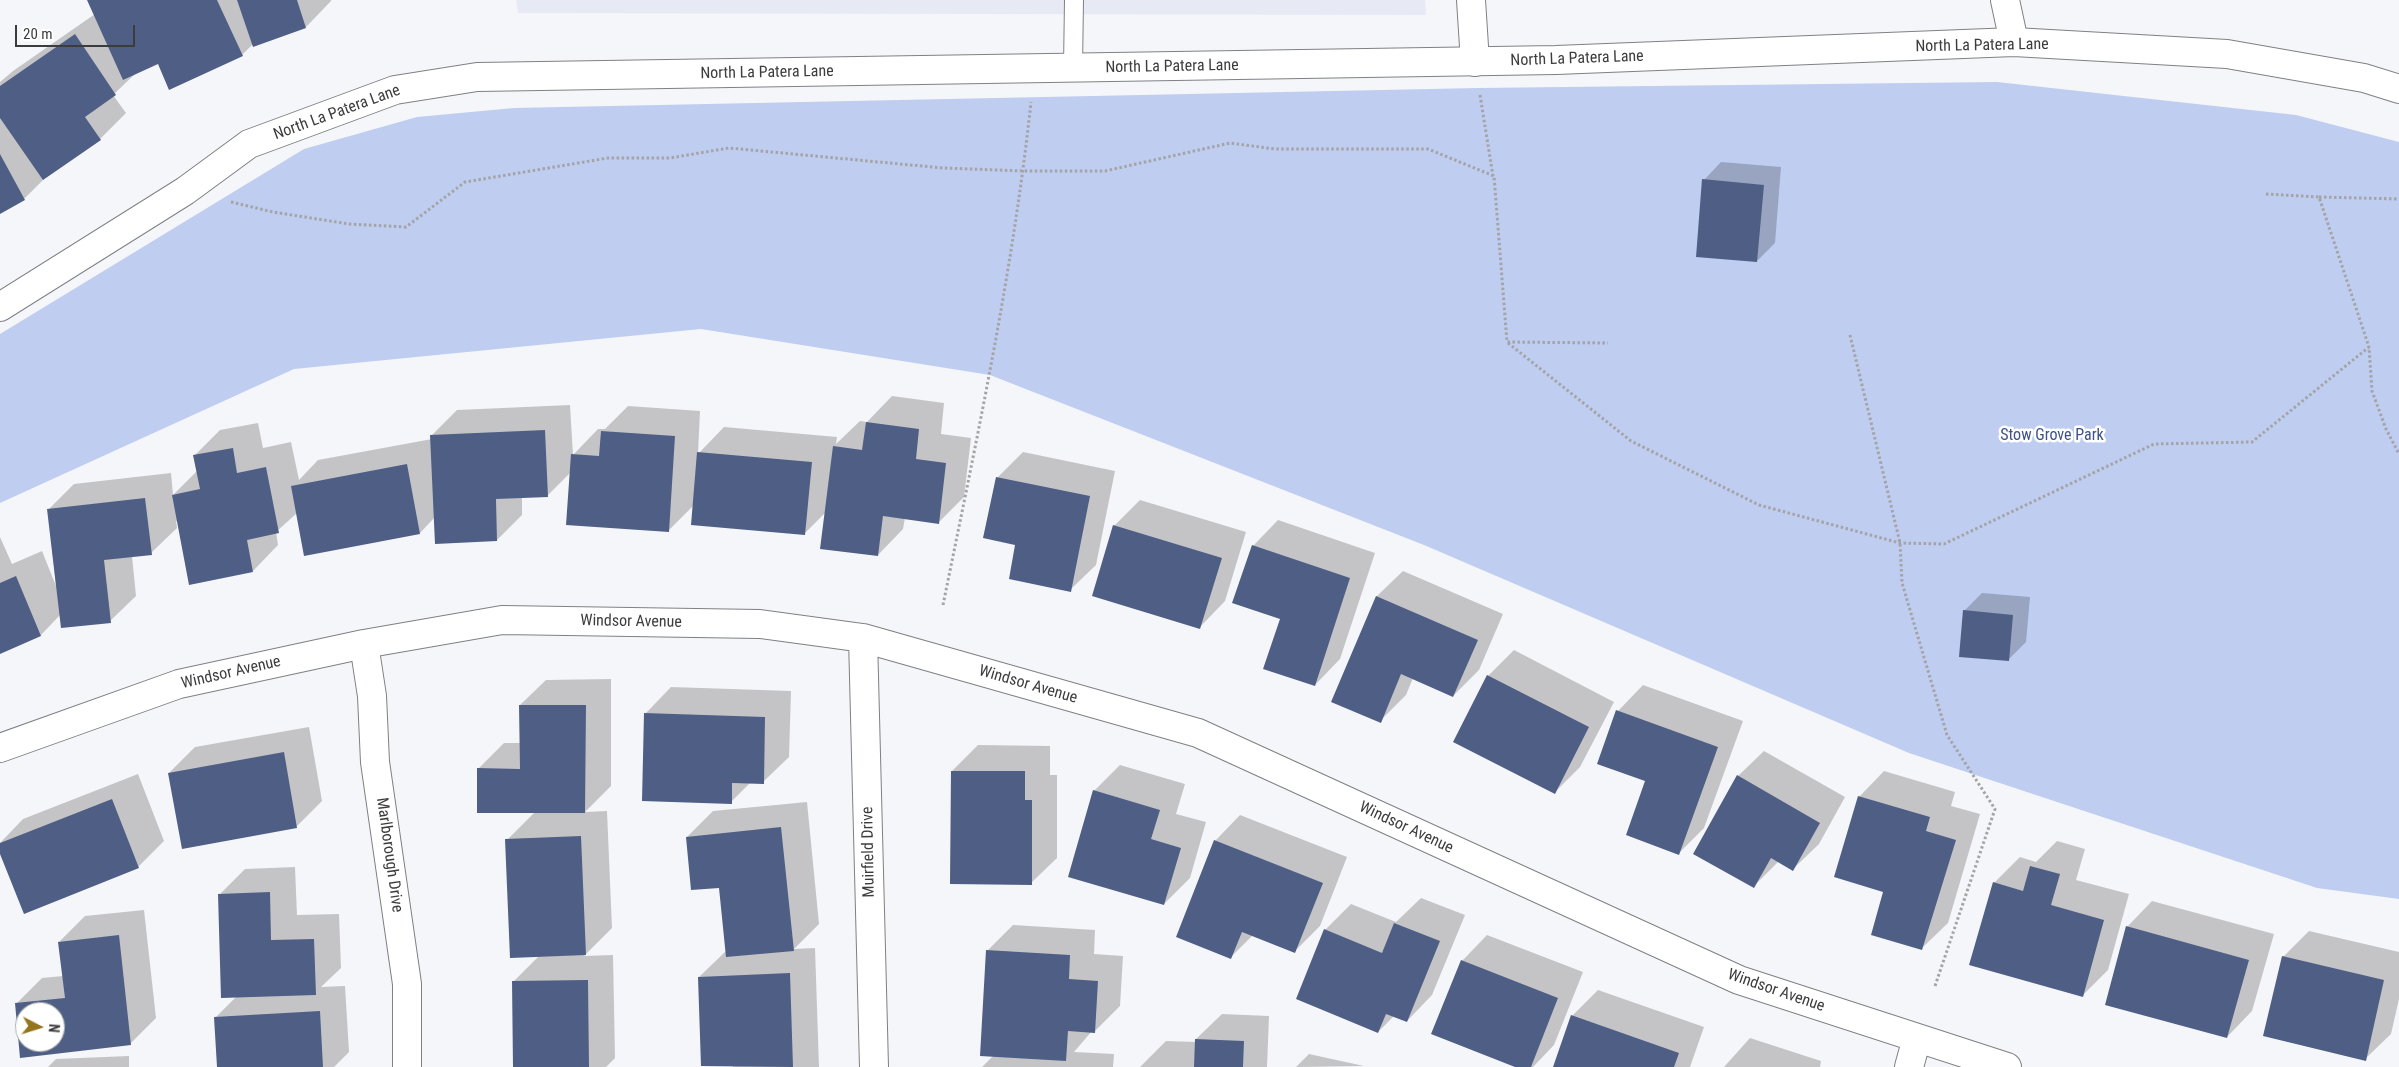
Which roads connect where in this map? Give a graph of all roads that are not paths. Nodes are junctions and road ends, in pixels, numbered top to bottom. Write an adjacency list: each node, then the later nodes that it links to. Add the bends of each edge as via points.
1 (1074, 0): 6 (lane)
2 (1471, 0): 5 (street)
3 (2005, 0): 4 (street)
4 (2014, 42): 5 (street, North La Patera Lane); 7 (street, North La Patera Lane, via 2227,54 2364,78)
5 (1475, 62): 6 (street, North La Patera Lane)
6 (1073, 68): 8 (street, North La Patera Lane, via 477,77 395,90 249,144 186,191)
7 (2399, 89)
8 (0, 307)
9 (863, 638): 10 (street, Windsor Avenue, via 760,624 502,620); 12 (street, Windsor Avenue, via 1198,733 1739,980); 14 (street, Muirfield Drive)
10 (364, 644): 11 (street, Windsor Avenue, via 179,684); 13 (street, Marlborough Drive, via 372,696 375,762 407,984)
11 (0, 748)
12 (1918, 1038): 15 (street); 16 (street, Windsor Avenue)
13 (407, 1067)
14 (874, 1067)
15 (1909, 1067)
16 (2007, 1067)

